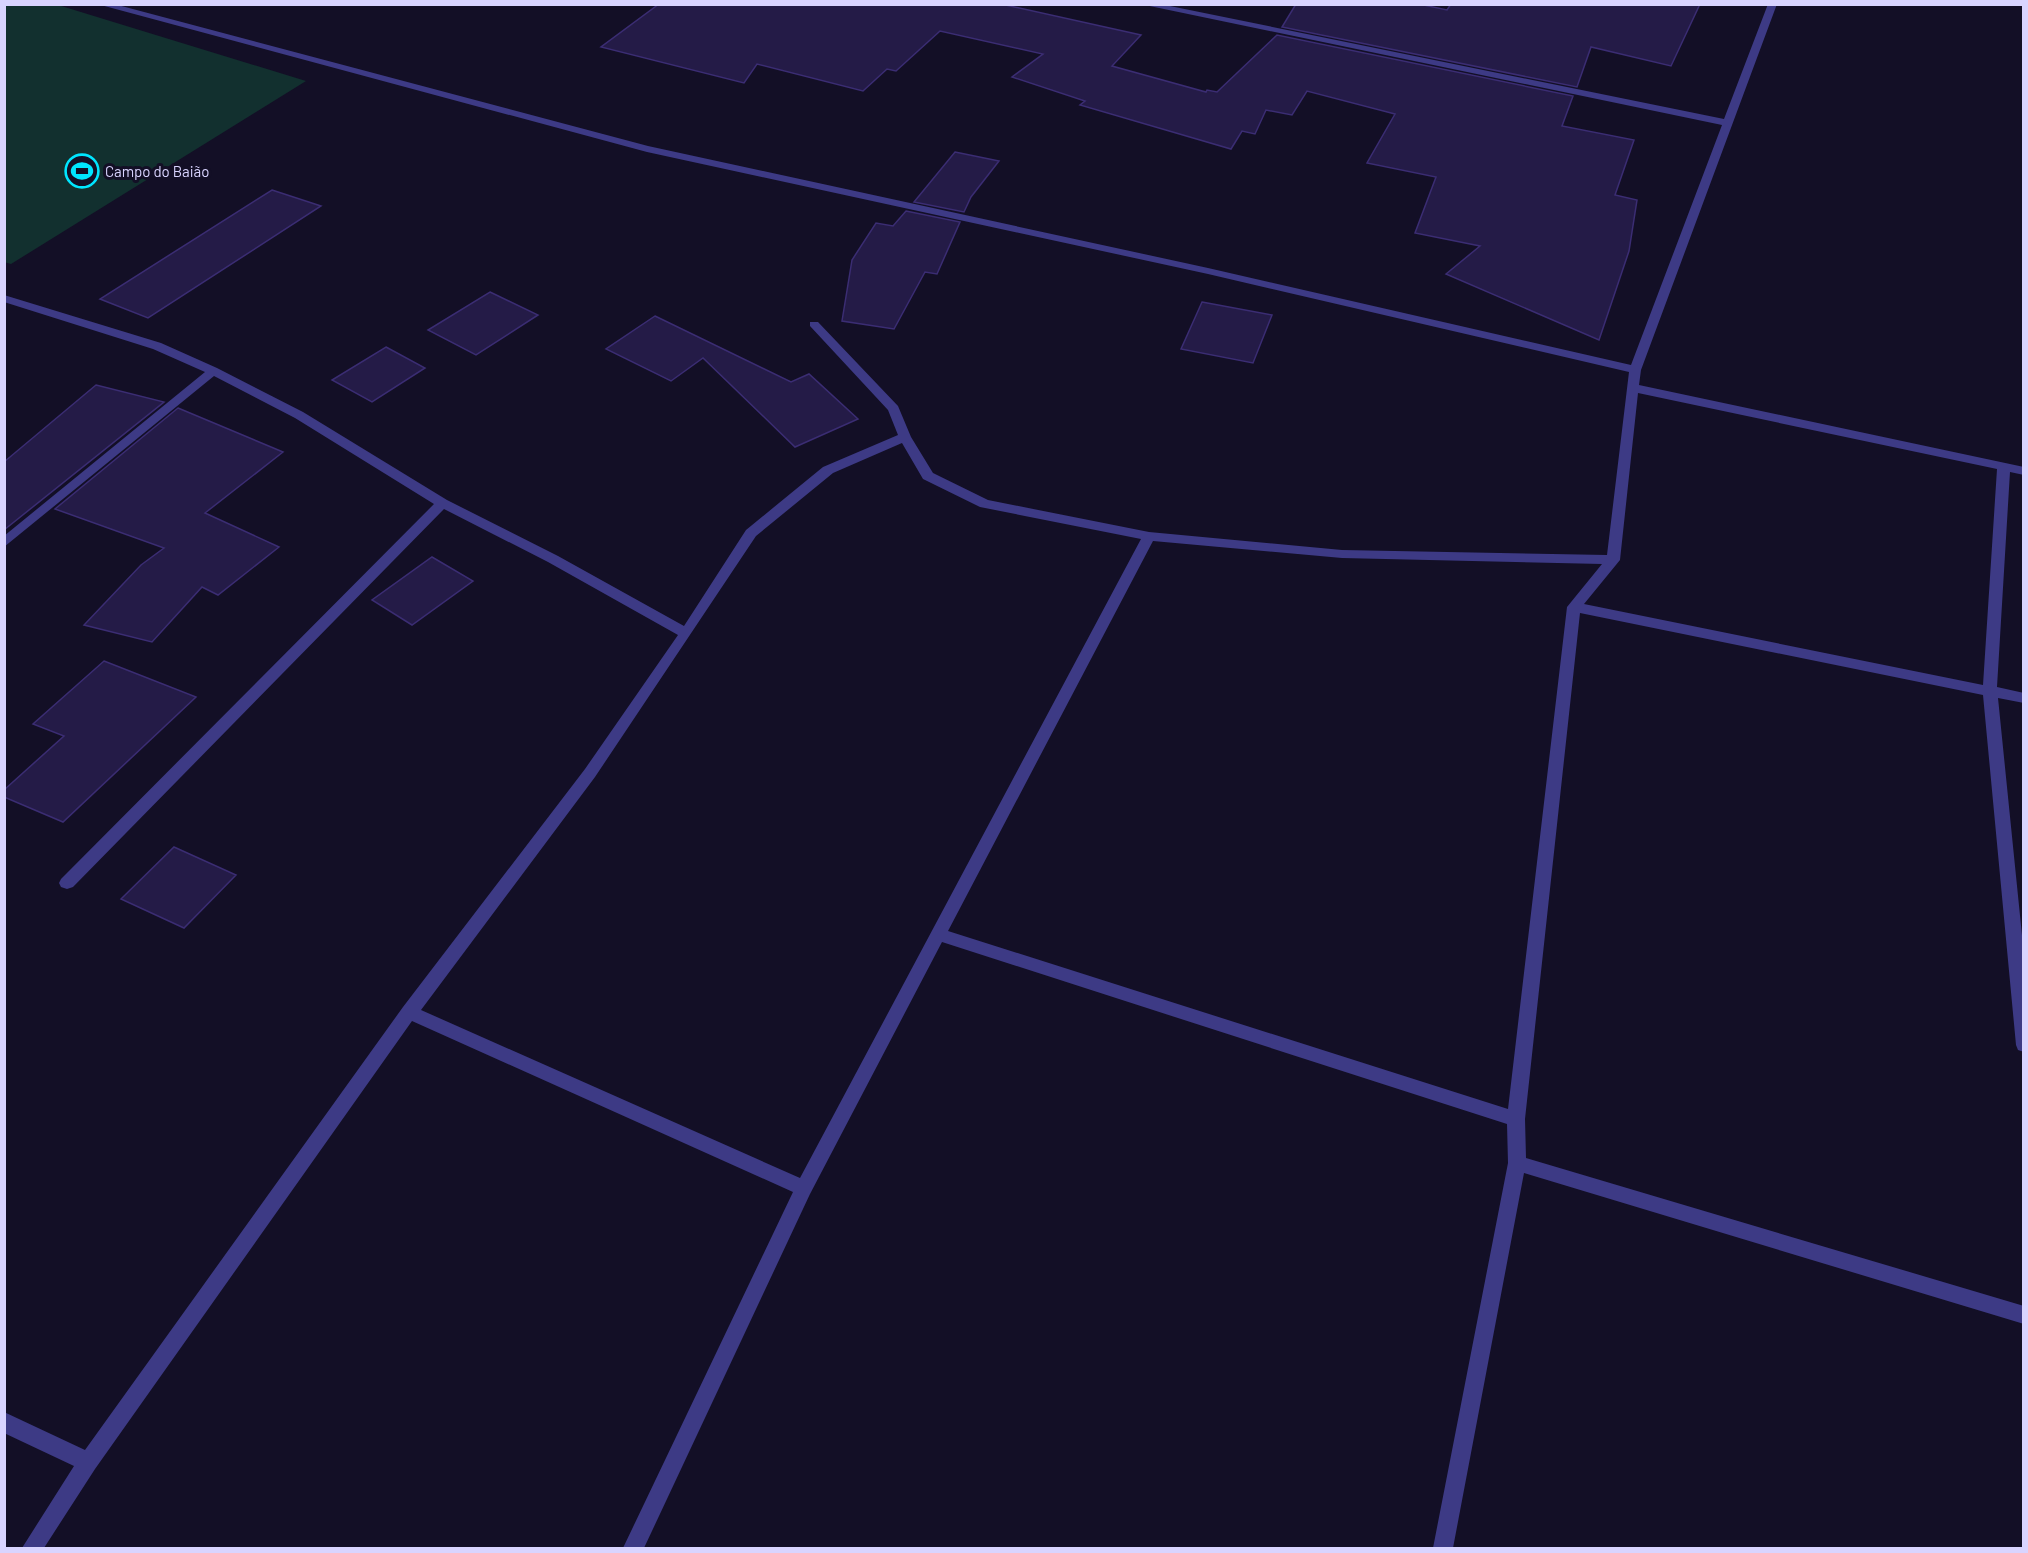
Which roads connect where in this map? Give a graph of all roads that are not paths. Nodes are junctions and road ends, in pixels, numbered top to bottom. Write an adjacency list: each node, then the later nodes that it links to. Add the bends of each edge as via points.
1 (101, 4): 7 (street, via 647,148)
2 (1144, 4): 4 (street)
3 (1773, 4): 4 (street)
4 (1728, 123): 7 (street)
5 (4, 298): 8 (street, via 157,346)
6 (814, 324): 10 (street, via 894,410)
7 (1635, 370): 9 (street)
8 (213, 371): 13 (street, via 299,415); 15 (street)
9 (1634, 388): 11 (street); 16 (street)
10 (905, 437): 14 (street, via 928,476 985,504); 18 (street, via 828,470 751,533)
11 (2004, 467): 12 (street); 19 (street)
12 (2024, 471)
13 (442, 503): 18 (street, via 554,559); 21 (street)
14 (1149, 536): 16 (street, via 1342,554); 22 (street)
15 (4, 543)
16 (1613, 561): 17 (street)
17 (1574, 607): 19 (street); 25 (street)
18 (686, 633): 23 (street, via 590,773)
19 (1990, 691): 20 (street); 24 (street)
20 (2024, 698)
21 (67, 883)
22 (937, 934): 25 (street); 27 (street)
23 (409, 1012): 27 (street); 30 (street)
24 (2024, 1045)
25 (1516, 1119): 26 (street)
26 (1517, 1162): 28 (street); 33 (street)
27 (804, 1188): 32 (street)
28 (2024, 1315)
29 (4, 1422): 30 (street)
30 (88, 1462): 31 (street)
31 (32, 1548)
32 (633, 1548)
33 (1443, 1548)

